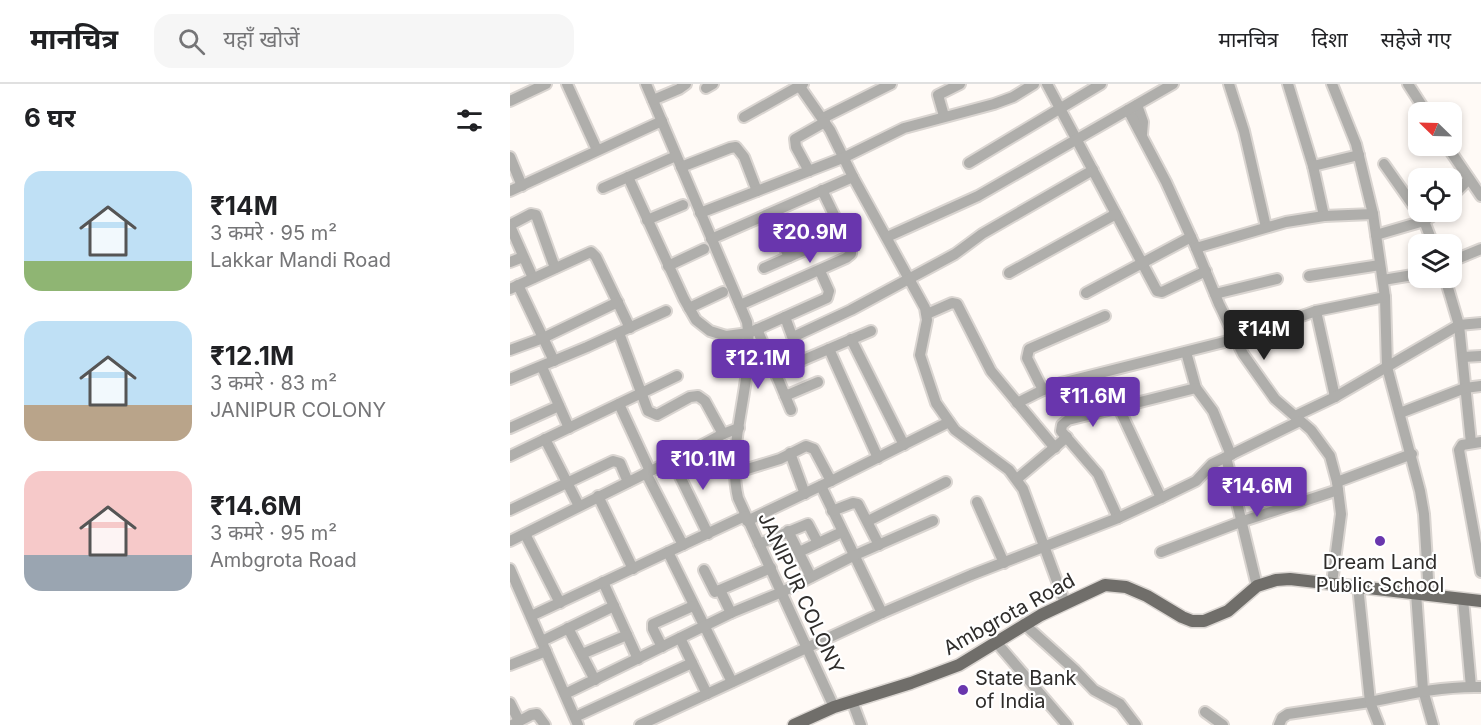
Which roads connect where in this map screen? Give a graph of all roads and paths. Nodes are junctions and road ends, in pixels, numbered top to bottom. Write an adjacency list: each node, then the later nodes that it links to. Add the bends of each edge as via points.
1 (546, 84): 18 (street)
2 (567, 84): 27 (street)
3 (646, 84): 17 (street, JANIPUR COLONY)
4 (686, 84): 17 (street)
5 (891, 84): 16 (street)
6 (960, 84): 22 (street, via 938,95)
7 (1034, 84): 22 (street, via 1004,100)
8 (1047, 84): 21 (street)
9 (1101, 84): 21 (street)
10 (1173, 84): 20 (street)
11 (1229, 84): 59 (street)
12 (1288, 84): 35 (street)
13 (1332, 84): 28 (street)
14 (1408, 84): 19 (street)
15 (800, 85): 23 (street); 25 (street)
16 (877, 87): 25 (street)
17 (652, 99): 24 (street, JANIPUR COLONY)
18 (510, 101)
19 (1420, 102)
20 (1132, 107): 26 (street); 63 (street)
21 (1059, 108): 26 (street); 33 (street)
22 (944, 116): 32 (street, via 904,128)
23 (744, 117)
24 (662, 120): 27 (street); 29 (street, JANIPUR COLONY)
25 (824, 120): 32 (street); 38 (street, via 795,139)
26 (1076, 139): 37 (street); 62 (street, via 978,196)
27 (597, 150): 42 (street)
28 (1359, 155): 35 (street); 54 (street)
29 (676, 156): 36 (street, JANIPUR COLONY); 39 (street)
30 (1454, 156): 41 (street)
31 (510, 157): 42 (street)
32 (845, 157): 38 (street); 40 (street)
33 (969, 162)
34 (1384, 164): 49 (street)
35 (1313, 166): 55 (street)
36 (681, 167): 47 (street, via 736,147); 51 (street, JANIPUR COLONY)
37 (1093, 170): 53 (street); 82 (street, via 982,234 955,254)
38 (809, 171): 47 (street)
39 (628, 177): 44 (street); 56 (street)
40 (853, 177): 45 (street); 62 (street)
41 (1469, 179): 43 (street); 48 (street)
42 (522, 186): 46 (street)
43 (1462, 186)
44 (603, 188)
45 (822, 190): 52 (street); 60 (street)
46 (510, 191)
47 (758, 191): 51 (street)
48 (1481, 196)
49 (1408, 198)
50 (683, 205): 56 (street)
51 (700, 213): 64 (street, JANIPUR COLONY)
52 (769, 214): 64 (street); 69 (street)
53 (1116, 214): 72 (street); 79 (street)
54 (1373, 214): 55 (street); 61 (street)
55 (1324, 216): 59 (street)
56 (647, 220): 74 (street)
57 (1421, 222): 61 (street)
58 (510, 225): 68 (street); 75 (street, via 536,215)
59 (1266, 226): 65 (street)
60 (841, 230): 69 (street); 77 (street, via 851,254)
61 (1376, 235): 73 (street)
62 (888, 237): 82 (street)
63 (1191, 237): 65 (street); 72 (street)
64 (711, 239): 93 (street, JANIPUR COLONY)
65 (1196, 248): 78 (street)
66 (704, 249): 74 (street)
67 (1481, 249): 70 (street)
68 (524, 257): 71 (street); 83 (street)
69 (789, 257): 76 (street)
70 (1462, 257)
71 (510, 262)
72 (1143, 262): 78 (street, via 1159,292); 89 (street)
73 (1380, 265): 80 (street); 85 (street)
74 (668, 266): 94 (street)
75 (555, 268): 83 (street); 92 (street, via 592,253)
76 (764, 268)
77 (820, 271): 93 (street); 98 (street, via 829,291 827,298)
78 (1206, 271): 90 (street)
79 (1009, 273)
80 (1308, 276)
81 (1408, 276): 85 (street)
82 (909, 277): 97 (street); 106 (street)
83 (533, 279): 86 (street)
84 (1277, 279): 90 (street)
85 (1383, 280): 91 (street)
86 (514, 287): 107 (street)
87 (1448, 288): 101 (street)
88 (723, 292): 94 (street)
89 (1086, 293)
90 (1215, 294): 109 (street)
91 (1385, 297): 96 (street); 118 (street)
92 (618, 302): 102 (street); 107 (street)
93 (740, 305): 103 (street, JANIPUR COLONY)
94 (690, 309): 103 (street, via 696,320 718,335)
95 (666, 311): 102 (street)
96 (1316, 311): 109 (street); 129 (street)
97 (927, 314): 130 (street, via 957,304 991,371); 137 (street, via 922,361 936,403)
98 (785, 316): 103 (street); 106 (street)
99 (1105, 316): 126 (street, via 1029,349 1027,358)
100 (1481, 322): 101 (street)
101 (1459, 325): 114 (street); 118 (street)
102 (630, 328): 105 (street)
103 (753, 331): 119 (street); 140 (street, JANIPUR COLONY)
104 (871, 331): 108 (street)
105 (619, 333): 115 (street); 127 (street)
106 (793, 337): 116 (street)
107 (543, 338): 111 (street); 115 (street)
108 (851, 339): 110 (street); 145 (street)
109 (1236, 339): 112 (street); 136 (street, via 1251,368)
110 (829, 349): 116 (street); 151 (street)
111 (510, 350)
112 (1186, 352): 124 (street); 126 (street)
113 (1481, 356): 114 (street)
114 (1463, 357): 125 (street)
115 (554, 361): 117 (street)
116 (801, 361): 119 (street)
117 (542, 366): 121 (street); 132 (street)
118 (1387, 367): 129 (street); 135 (street)
119 (775, 372): 128 (street)
120 (676, 376): 127 (street)
121 (510, 379)
122 (818, 382): 128 (street)
123 (1481, 386): 125 (street)
124 (1196, 388): 133 (street); 150 (street, via 1213,411)
125 (1465, 388): 135 (street); 144 (street)
126 (1043, 390): 130 (street)
127 (643, 393): 131 (street); 141 (street, via 648,411 655,415 690,397 701,397)
128 (785, 396): 134 (street)
129 (1335, 396): 136 (street)
130 (1017, 403): 146 (street)
131 (619, 404): 139 (street); 153 (street)
132 (559, 406): 138 (street); 139 (street)
133 (1118, 406): 142 (street, via 1065,422 1061,431); 163 (street)
134 (791, 410)
135 (1400, 413): 148 (street)
136 (1297, 418): 150 (street); 160 (street, via 1322,442 1330,456)
137 (949, 422): 145 (street); 155 (street)
138 (510, 428)
139 (569, 428): 143 (street)
140 (739, 428): 141 (street); 154 (street, JANIPUR COLONY)
141 (723, 434): 152 (street)
142 (1067, 437): 146 (street); 168 (street, via 1098,474)
143 (545, 439): 149 (street); 158 (street)
144 (1476, 442): 192 (street, via 1462,445 1460,450)
145 (904, 445): 151 (street)
146 (1055, 448): 155 (street)
147 (790, 453): 154 (street); 159 (street, via 810,447 818,455); 161 (street)
148 (1412, 454): 160 (street); 201 (street, via 1424,514)
149 (510, 456)
150 (1228, 456): 163 (street, via 1208,466 1196,481); 172 (street)
151 (878, 458): 159 (street)
152 (672, 460): 153 (street); 176 (street)
153 (648, 472): 156 (street); 180 (street)
154 (734, 473): 169 (street, JANIPUR COLONY)
155 (1017, 479): 182 (street)
156 (628, 482): 158 (street, via 620,463 613,461); 162 (street)
157 (946, 482): 170 (street)
158 (567, 483): 165 (street); 166 (street)
159 (826, 484): 161 (street); 167 (street)
160 (1337, 486): 172 (street); 195 (street, via 1340,528)
161 (805, 494): 169 (street)
162 (598, 496): 165 (street); 190 (street)
163 (1161, 498): 168 (street)
164 (977, 502): 187 (street)
165 (579, 506): 175 (street)
166 (510, 510)
167 (832, 511): 170 (street, via 858,504); 174 (street)
168 (1118, 518): 182 (street)
169 (746, 519): 176 (street); 179 (street, JANIPUR COLONY)
170 (868, 521): 181 (street)
171 (933, 521): 181 (street)
172 (1243, 521): 185 (street); 196 (street)
173 (788, 531): 178 (street, via 808,524); 179 (street); 184 (street)
174 (842, 532): 178 (street); 186 (street)
175 (525, 534): 177 (street); 204 (street)
176 (708, 534): 180 (street)
177 (510, 541)
178 (818, 543): 184 (street)
179 (759, 544): 189 (street, JANIPUR COLONY)
180 (683, 545): 183 (street)
181 (879, 545): 186 (street)
182 (1043, 547): 187 (street); 205 (street)
183 (668, 552): 190 (street); 207 (street)
184 (799, 552): 193 (street)
185 (1161, 552)
186 (853, 556): 193 (street); 209 (street)
187 (1004, 562): 209 (street)
188 (510, 568): 210 (street)
189 (771, 568): 198 (street); 199 (street, JANIPUR COLONY)
190 (633, 569): 194 (street)
191 (704, 570): 198 (street, via 714,591)
192 (1481, 572)
193 (811, 577): 199 (street)
194 (603, 582): 204 (street); 206 (street)
195 (1332, 583): 196 (main road, Ambgrota Road, via 1290,579); 197 (main road, Ambgrota Road)
196 (1257, 586): 205 (main road, Ambgrota Road, via 1228,611 1204,621 1182,617 1126,587 1105,585)
197 (1358, 586): 200 (main road, Ambgrota Road); 231 (street)
198 (720, 590): 208 (street)
199 (782, 592): 208 (street); 219 (street, JANIPUR COLONY)
200 (1416, 593): 201 (main road, Ambgrota Road); 227 (street)
201 (1429, 595): 202 (main road, Ambgrota Road)
202 (1463, 599): 203 (main road, Ambgrota Road); 226 (street)
203 (1481, 601)
204 (560, 603): 210 (street)
205 (1065, 603): 211 (main road, Ambgrota Road)
206 (614, 606): 213 (street); 214 (street)
207 (693, 606): 212 (street); 218 (street, via 653,624)
208 (731, 613): 212 (street)
209 (882, 613): 219 (street)
210 (531, 616): 217 (street)
211 (1024, 624): 216 (main road, Ambgrota Road); 242 (street, via 1094,690 1120,704)
212 (703, 627): 215 (street); 225 (street)
213 (568, 628): 217 (street); 220 (street)
214 (627, 635): 220 (street); 221 (street)
215 (680, 638): 218 (street); 222 (street)
216 (996, 642): 230 (main road, Ambgrota Road, via 951,669); 241 (street)
217 (544, 646): 223 (street); 228 (street)
218 (662, 647): 221 (street)
219 (806, 648): 225 (street); 233 (street, JANIPUR COLONY)
220 (582, 654): 224 (street)
221 (638, 659): 224 (street)
222 (692, 663): 229 (street); 235 (street)
223 (510, 665)
224 (595, 681): 228 (street)
225 (732, 682): 229 (street)
226 (1476, 687): 227 (street)
227 (1423, 690): 231 (street); 246 (street)
228 (565, 694): 235 (street)
229 (707, 694): 239 (street)
230 (852, 701): 233 (main road, Ambgrota Road); 240 (street)
231 (1370, 702): 244 (street, via 1288,714); 245 (street)
232 (510, 703): 236 (street)
233 (834, 707): 237 (main road, Ambgrota Road)
234 (1205, 712): 243 (street)
235 (576, 721)
236 (516, 723): 238 (street, via 537,714)
237 (798, 724)
238 (545, 725)
239 (640, 725)
240 (861, 725)
241 (1067, 725)
242 (1136, 725)
243 (1223, 725)
244 (1279, 725)
245 (1379, 725)
246 (1433, 725)

